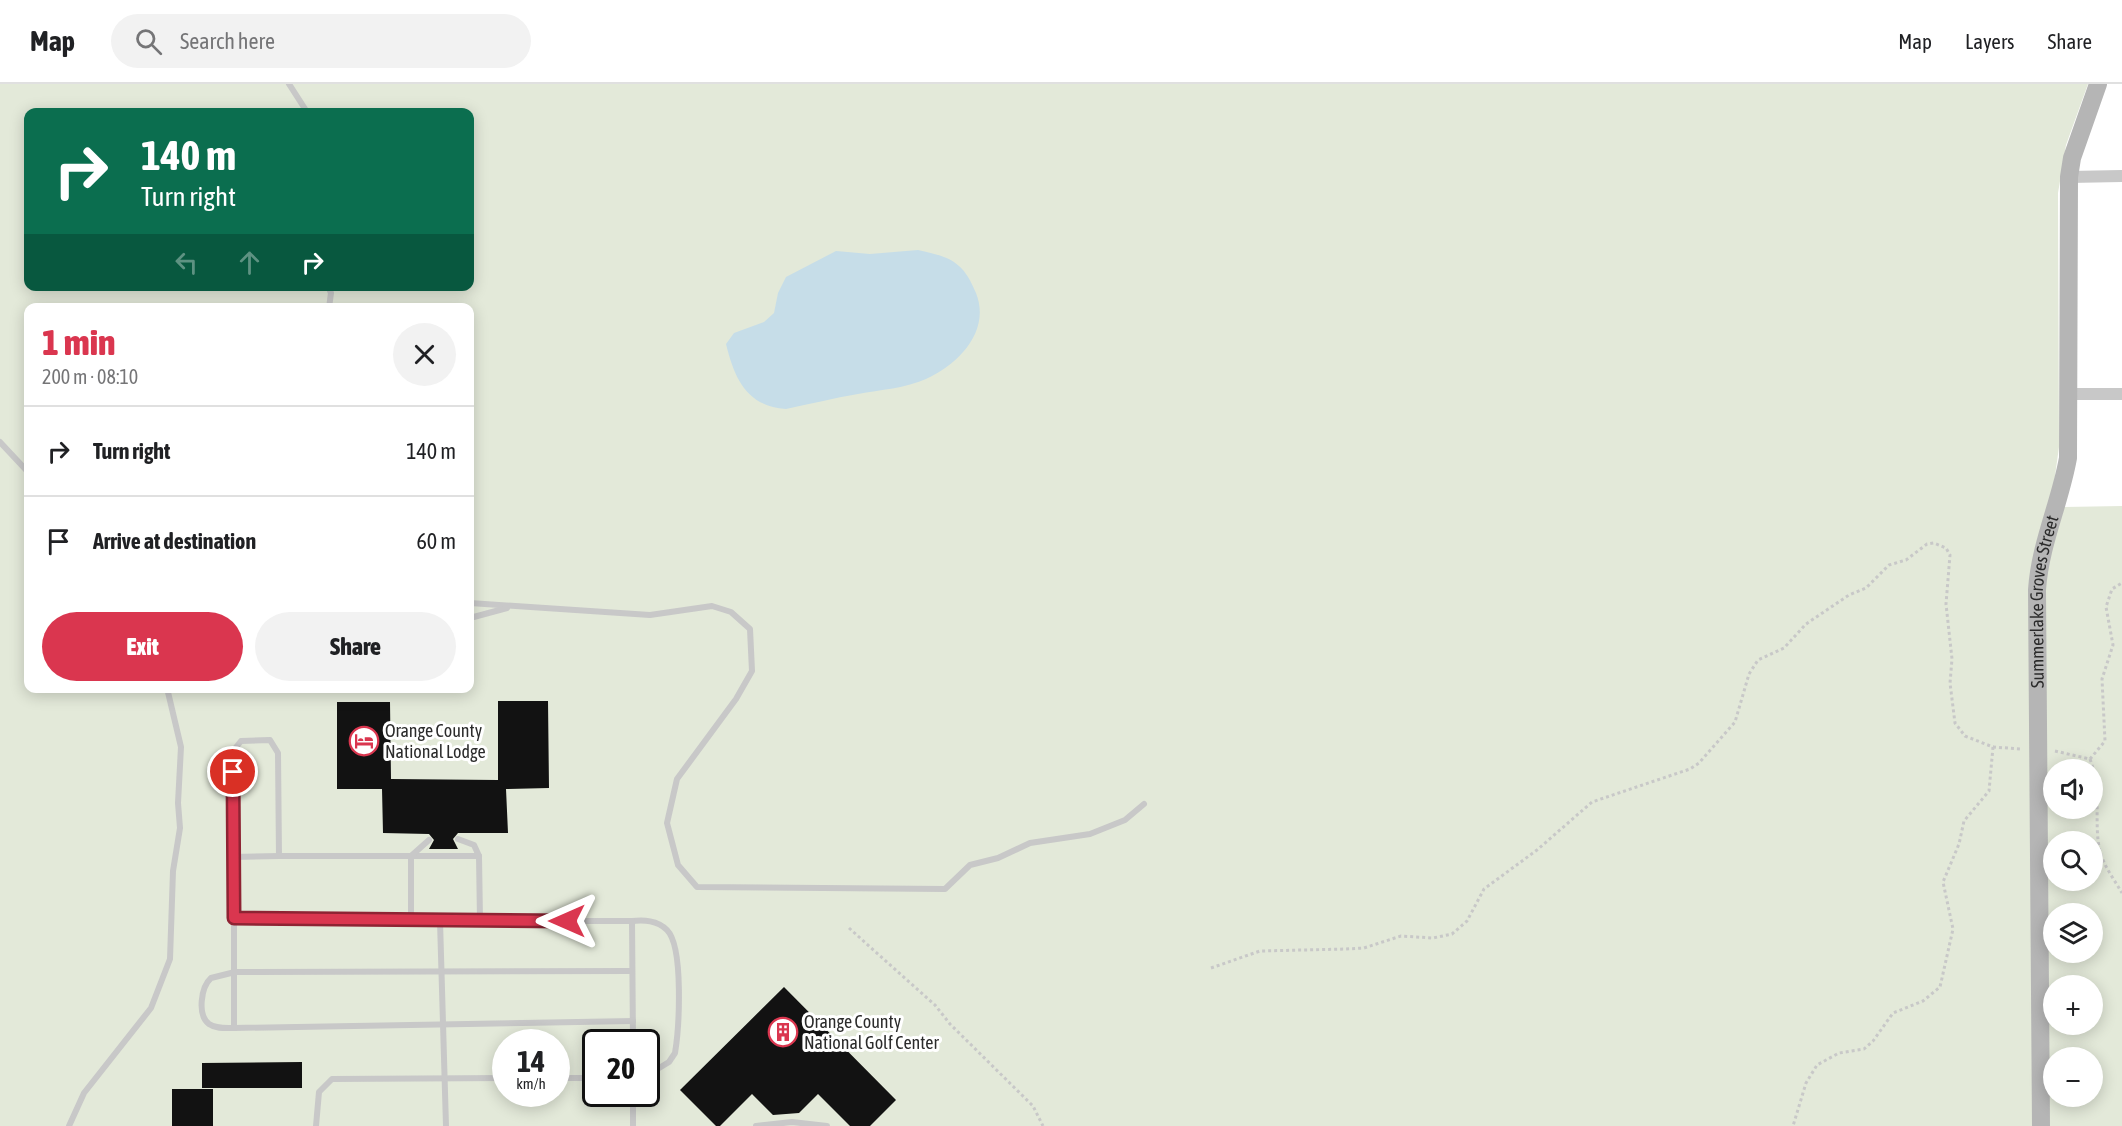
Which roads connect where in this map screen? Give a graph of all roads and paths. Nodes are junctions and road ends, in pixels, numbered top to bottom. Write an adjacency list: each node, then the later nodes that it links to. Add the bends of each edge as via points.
1 (288, 84): 3 (lane)
2 (2098, 84): 5 (street, Summerlake Groves Street)
3 (304, 108)
4 (2122, 176): 5 (street)
5 (2069, 177): 7 (street, Summerlake Groves Street)
6 (2122, 393): 7 (street)
7 (2068, 394): 54 (street, Summerlake Groves Street, via 2068,458 2060,499 2043,549 2037,590)
8 (0, 442): 9 (lane)
9 (24, 467)
10 (2122, 583): 18 (path, via 2112,589 2106,607 2113,645 2102,679 2105,741)
11 (474, 603): 12 (lane)
12 (512, 606): 13 (lane); 19 (lane, via 650,615 712,606 731,612 750,629 752,671 677,779 667,823 678,865 698,887 945,889 970,865 998,858 1030,843 1089,834 1125,819)
13 (474, 617)
14 (168, 693): 46 (lane, via 182,747 170,958 151,1008 84,1093)
15 (1993, 747): 16 (path); 34 (path, via 1965,736 1955,723 1946,604 1950,555 1946,548 1927,544 1906,560 1889,565 1866,588 1806,624 1784,648 1758,660 1749,674 1735,722 1699,763 1592,802 1484,889 1467,921 1452,934 1401,936 1346,950 1260,951); 53 (path, via 1989,791 1964,821 1943,882 1953,929 1940,987 1923,1001 1893,1012 1864,1049 1839,1053 1817,1065 1806,1083)
16 (2028, 749)
17 (2046, 750): 18 (path)
18 (2090, 759)
19 (1144, 804)
20 (2099, 819): 27 (path, via 2102,859)
21 (458, 839): 25 (lane, via 474,845)
22 (429, 840): 24 (lane)
23 (279, 856): 24 (lane); 26 (lane); 26 (lane, via 277,749 270,740 246,740 237,743 233,751)
24 (411, 856): 25 (lane); 29 (lane)
25 (479, 856): 31 (lane)
26 (233, 857): 28 (lane)
27 (2122, 893)
28 (234, 918): 29 (lane); 36 (lane)
29 (411, 920): 30 (lane)
30 (440, 921): 31 (lane); 37 (lane)
31 (480, 921): 32 (lane)
32 (632, 921): 35 (lane); 42 (lane, via 647,920 660,925 674,940 678,961 675,1053)
33 (849, 928): 52 (path, via 935,1005 1033,1106)
34 (1211, 968)
35 (632, 971): 37 (lane); 38 (lane)
36 (235, 972): 37 (lane); 40 (lane); 40 (lane, via 206,982 202,1002 209,1023)
37 (442, 972): 39 (lane)
38 (633, 1021): 39 (lane); 41 (lane)
39 (443, 1025): 40 (lane); 43 (lane)
40 (234, 1028)
41 (633, 1029)
42 (660, 1067)
43 (445, 1078): 44 (lane); 47 (lane, via 332,1079 319,1092); 48 (lane)
44 (492, 1078)
45 (633, 1107): 49 (lane)
46 (69, 1126)
47 (316, 1126)
48 (446, 1126)
49 (633, 1126)
50 (756, 1126): 51 (lane, via 792,1122)
51 (827, 1126)
52 (1043, 1126)
53 (1792, 1126)
54 (2041, 1126)

